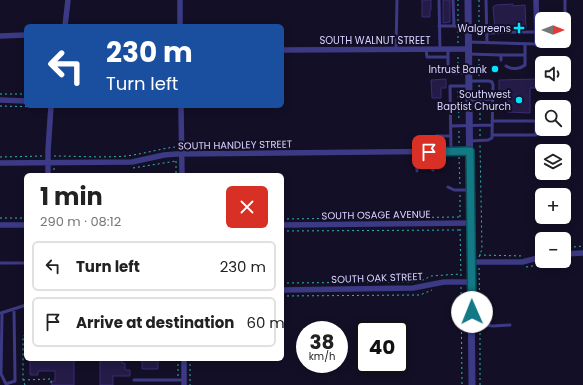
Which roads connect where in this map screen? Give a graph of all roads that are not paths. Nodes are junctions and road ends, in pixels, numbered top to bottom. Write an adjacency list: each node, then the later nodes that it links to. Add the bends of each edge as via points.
1 (68, 0): 12 (street)
2 (180, 0): 13 (street)
3 (397, 0): 26 (lane)
4 (439, 0): 14 (lane)
5 (453, 0): 15 (lane)
6 (468, 0): 16 (street)
7 (486, 0): 20 (lane)
8 (536, 0): 10 (street)
9 (565, 0): 11 (lane)
10 (536, 12)
11 (565, 12)
12 (65, 24)
13 (180, 24)
14 (439, 26): 15 (lane); 28 (lane)
15 (454, 26): 16 (lane)
16 (469, 27): 30 (street)
17 (517, 32): 20 (lane)
18 (523, 32): 19 (lane)
19 (535, 32)
20 (487, 33): 23 (lane)
21 (0, 36): 22 (street)
22 (24, 36)
23 (487, 43): 24 (lane); 30 (lane, via 479,42)
24 (525, 44): 25 (lane); 33 (lane)
25 (535, 44)
26 (396, 49): 27 (street, SOUTH WALNUT STREET); 31 (street, SOUTH WALNUT STREET)
27 (426, 49): 28 (street, SOUTH WALNUT STREET); 34 (lane, via 427,57)
28 (440, 49): 29 (street, SOUTH WALNUT STREET)
29 (448, 49): 30 (street, SOUTH WALNUT STREET); 34 (lane)
30 (469, 49): 32 (lane, via 479,55); 37 (street)
31 (284, 50)
32 (501, 55): 33 (lane); 35 (lane)
33 (525, 55): 36 (lane, via 525,65 521,68)
34 (448, 57): 37 (lane, via 448,73)
35 (501, 60)
36 (506, 66)
37 (469, 73): 38 (street)
38 (469, 84): 39 (lane, via 479,81 492,82); 42 (street); 47 (lane, via 450,86)
39 (493, 99): 42 (lane); 45 (lane)
40 (0, 100): 41 (street)
41 (24, 100)
42 (470, 100): 48 (street)
43 (52, 108): 58 (street)
44 (181, 108): 57 (street)
45 (492, 121): 46 (lane); 49 (lane, via 536,121 536,135)
46 (492, 125): 48 (lane); 49 (lane)
47 (451, 126): 48 (lane); 51 (lane)
48 (470, 126): 52 (street)
49 (492, 135): 52 (lane, via 491,139)
50 (436, 136): 51 (lane)
51 (451, 136): 53 (lane)
52 (470, 141): 54 (street)
53 (451, 151): 54 (street, SOUTH HANDLEY STREET); 56 (street, SOUTH HANDLEY STREET)
54 (470, 151): 65 (street)
55 (416, 152): 56 (street, SOUTH HANDLEY STREET); 57 (street, SOUTH HANDLEY STREET); 61 (lane)
56 (429, 152): 60 (lane, via 429,166)
57 (182, 154): 58 (street, SOUTH HANDLEY STREET, via 132,162); 63 (street)
58 (48, 160): 59 (street, SOUTH HANDLEY STREET); 62 (street)
59 (0, 163)
60 (433, 170)
61 (417, 171)
62 (48, 173)
63 (182, 173)
64 (448, 187): 65 (lane, via 454,190)
65 (471, 190): 66 (street)
66 (471, 223): 69 (street, SOUTH OSAGE AVENUE); 73 (street)
67 (0, 225): 68 (street)
68 (24, 225)
69 (284, 225)
70 (583, 253): 71 (street)
71 (571, 254)
72 (535, 259): 73 (street, via 522,262)
73 (471, 262): 76 (street)
74 (0, 263): 75 (lane)
75 (24, 263)
76 (472, 282): 77 (street, SOUTH OAK STREET, via 444,282 413,288); 81 (street)
77 (284, 290)
78 (24, 306): 79 (lane)
79 (14, 309): 80 (lane); 84 (lane, via 15,381 6,384)
80 (1, 313): 84 (lane)
81 (476, 324): 82 (lane); 87 (street)
82 (510, 325)
83 (184, 361): 86 (street)
84 (1, 373)
85 (134, 380): 86 (lane)
86 (182, 382)
87 (472, 385)

